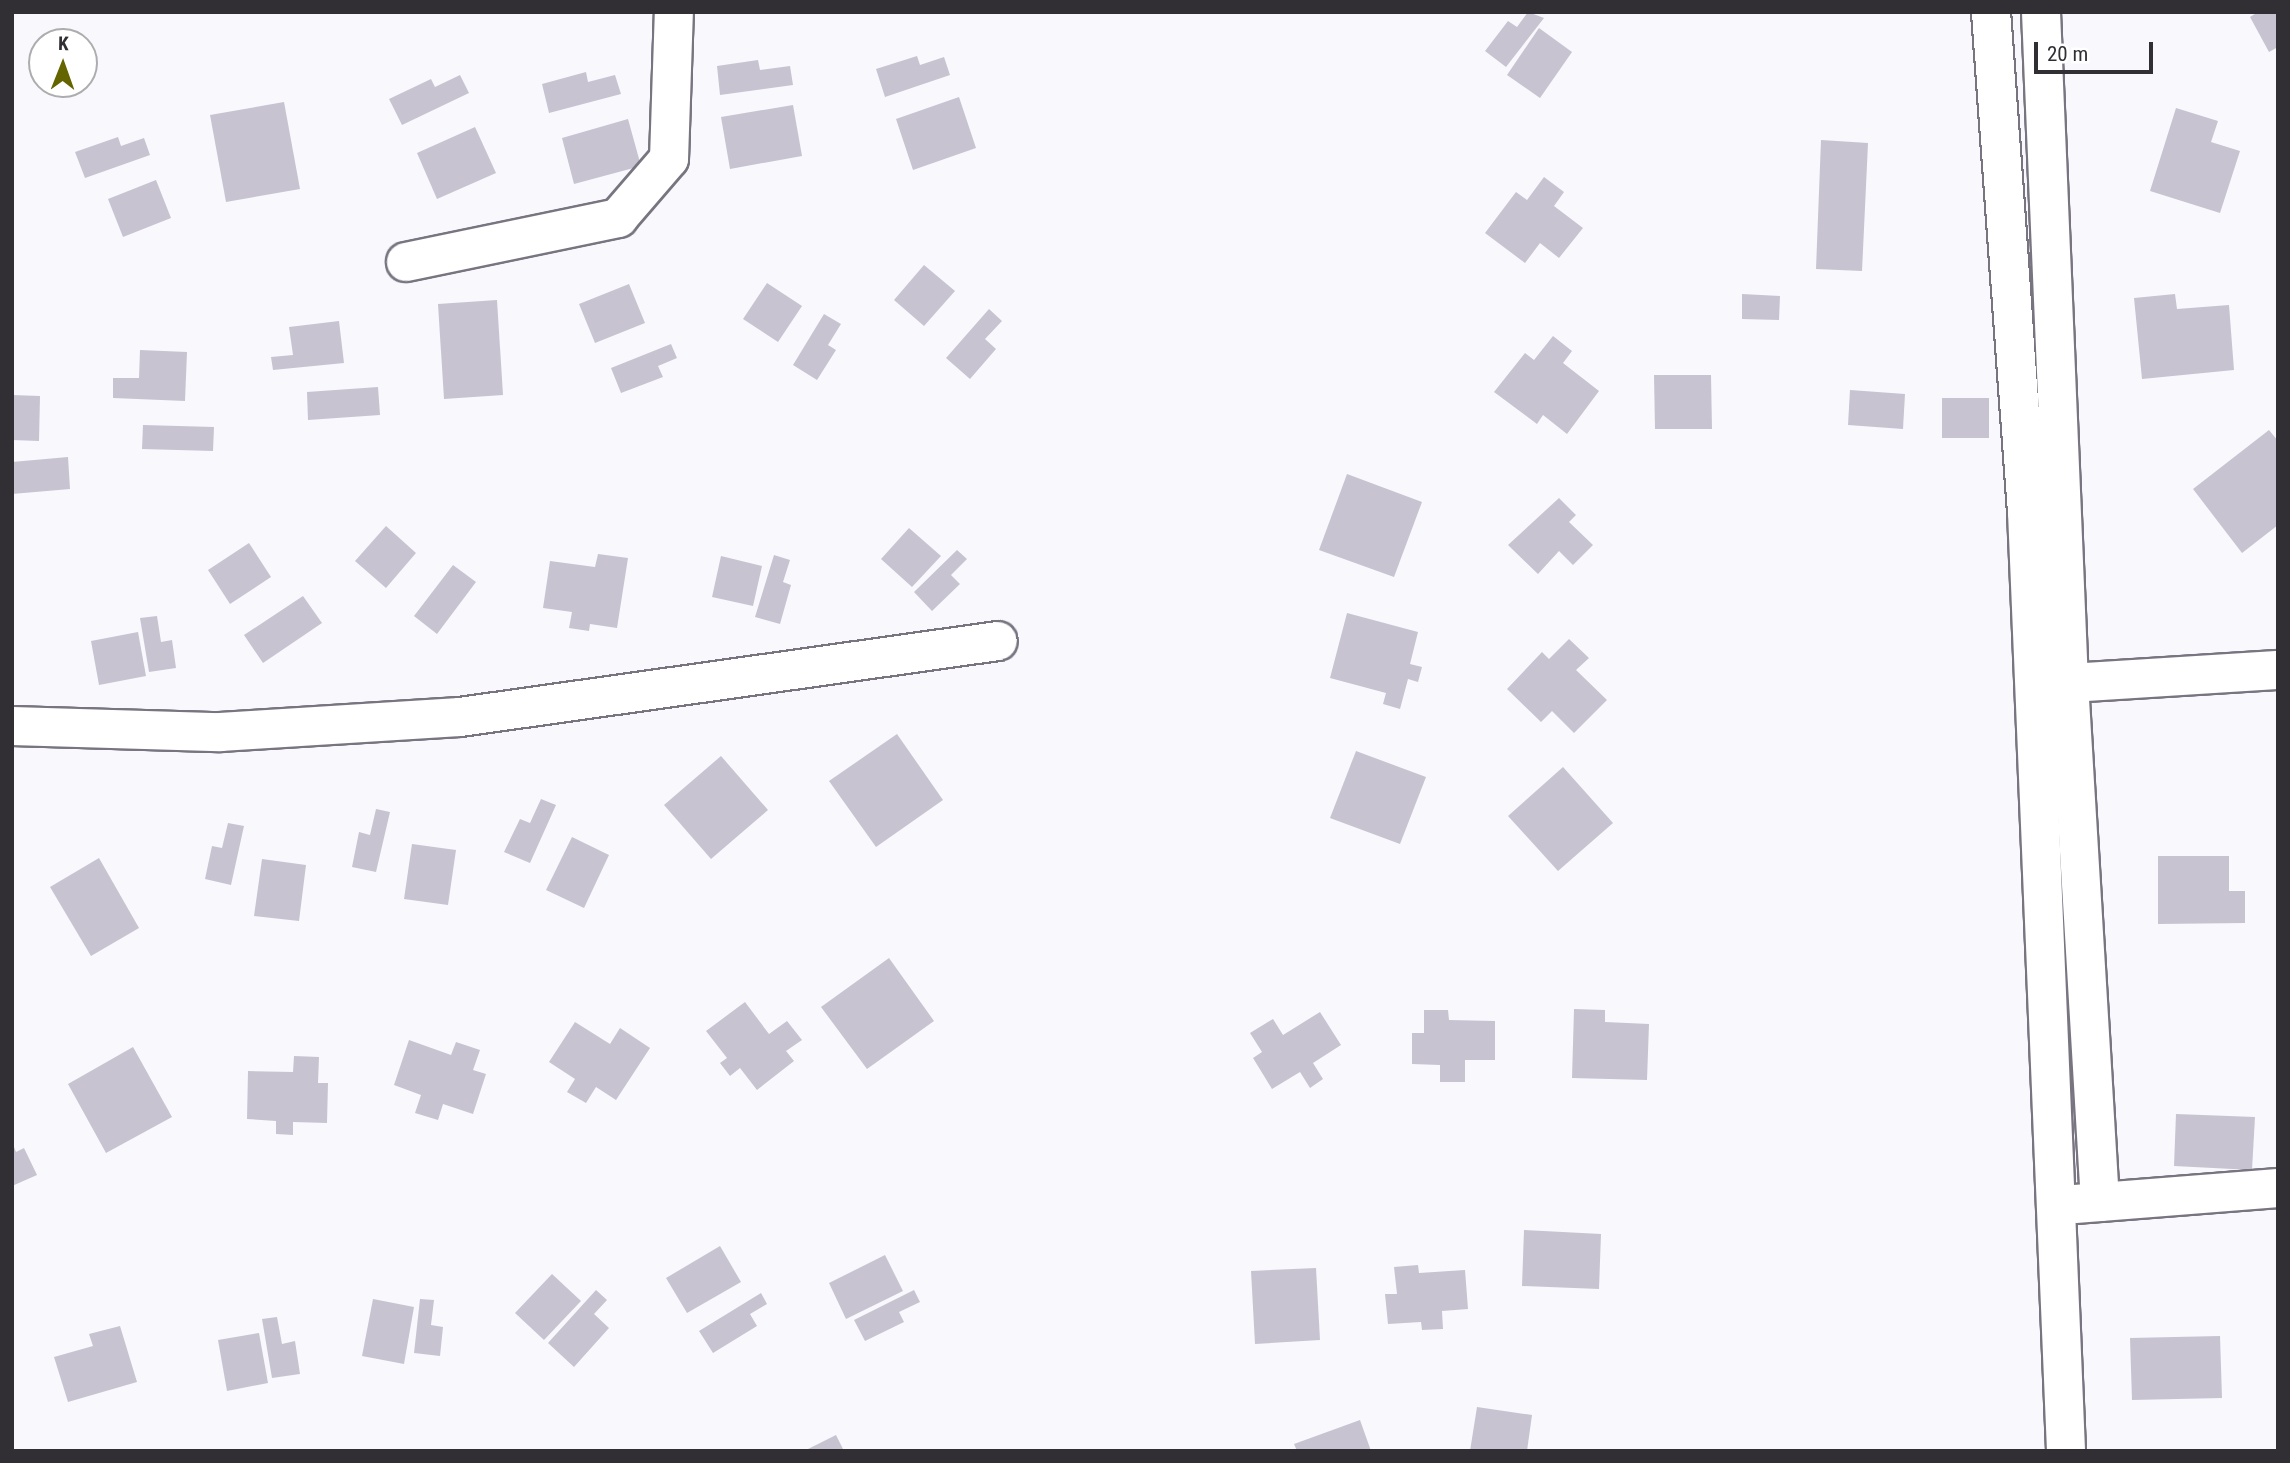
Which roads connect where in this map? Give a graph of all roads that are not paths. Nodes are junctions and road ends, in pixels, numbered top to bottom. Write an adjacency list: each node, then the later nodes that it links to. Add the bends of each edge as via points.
1 (674, 12): 4 (street, via 669,159 618,218)
2 (1991, 12): 11 (street, via 2027,512)
3 (2041, 12): 7 (street)
4 (406, 262)
5 (998, 641): 8 (street, via 460,717 220,732)
6 (2278, 670): 7 (street)
7 (2070, 683): 10 (street)
8 (12, 726)
9 (2278, 1188): 10 (street)
10 (2100, 1202): 11 (street)
11 (2056, 1206): 12 (street)
12 (2066, 1451)

